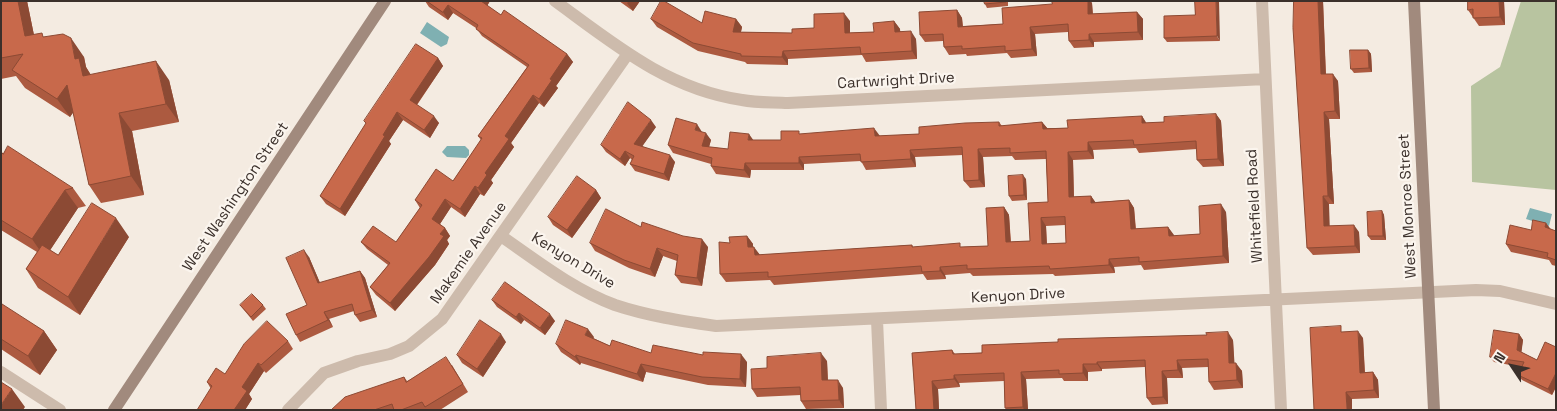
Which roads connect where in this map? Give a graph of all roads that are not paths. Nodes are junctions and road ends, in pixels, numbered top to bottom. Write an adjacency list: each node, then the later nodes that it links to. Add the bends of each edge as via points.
1 (385, 1): 14 (street, West Washington Street)
2 (555, 1): 5 (street, Cartwright Drive)
3 (1262, 1): 6 (street, Whitefield Road)
4 (1414, 1): 8 (street, West Monroe Street)
5 (628, 55): 6 (street, Cartwright Drive, via 685,85 742,101 788,103); 7 (street, Makemie Avenue)
6 (1265, 78): 9 (street, Whitefield Road)
7 (501, 236): 11 (street, Kenyon Drive, via 588,293 614,305 661,317 716,326); 15 (street, Makemie Avenue, via 442,319 425,334 390,354 358,360 324,373)
8 (1428, 292): 9 (street, Kenyon Drive); 10 (street, Kenyon Drive, via 1500,291); 18 (street, West Monroe Street)
9 (1276, 299): 11 (street, Kenyon Drive); 17 (street, Whitefield Road)
10 (1556, 304)
11 (877, 320): 16 (street)
12 (1, 372): 13 (street)
13 (60, 410)
14 (114, 410)
15 (288, 410)
16 (881, 410)
17 (1281, 410)
18 (1434, 410)

